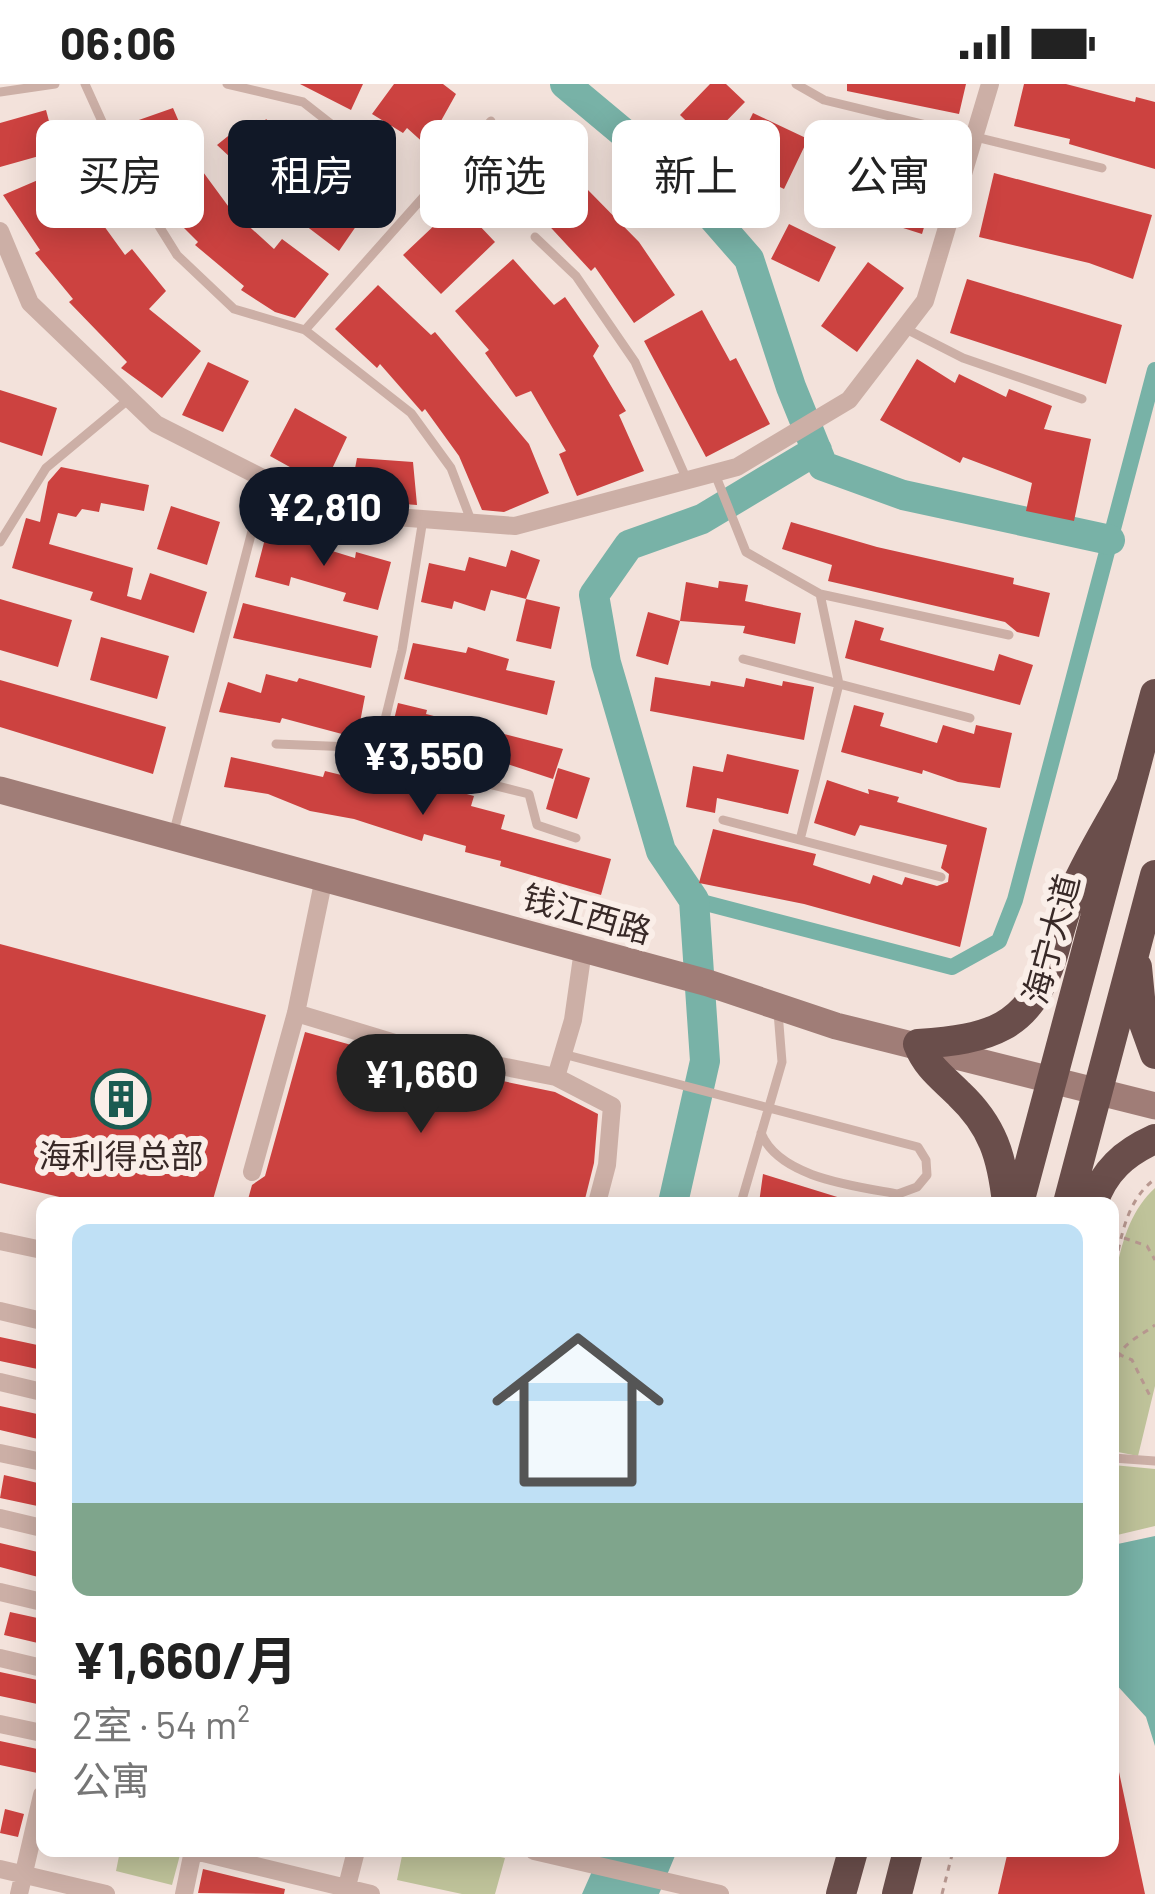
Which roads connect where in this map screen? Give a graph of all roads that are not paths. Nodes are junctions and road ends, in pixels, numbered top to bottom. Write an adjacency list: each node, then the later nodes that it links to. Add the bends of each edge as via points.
1 (56, 84): 6 (lane)
2 (85, 84): 14 (lane, via 124,170 177,255 234,309)
3 (227, 84): 7 (lane, via 303,102)
4 (796, 84): 8 (lane, via 824,100)
5 (990, 84): 8 (street)
6 (0, 92)
7 (326, 120)
8 (974, 139): 9 (lane); 13 (street, via 925,301)
9 (1102, 168)
10 (420, 200): 14 (lane)
11 (0, 231): 15 (street, via 30,303)
12 (536, 237): 19 (lane, via 576,276 635,362)
13 (904, 328): 16 (lane, via 963,358); 17 (street, via 849,400)
14 (304, 330): 21 (lane, via 411,413 451,468)
15 (129, 399): 18 (street, via 155,424); 22 (lane, via 46,468)
16 (1082, 399)
17 (715, 473): 19 (street); 23 (lane, via 746,552)
18 (265, 479): 20 (street, via 330,512); 34 (lane)
19 (687, 480): 21 (street, via 514,526)
20 (423, 519): 21 (street); 30 (lane)
21 (472, 523)
22 (0, 542)
23 (820, 594): 24 (lane); 26 (lane)
24 (1009, 635)
25 (742, 659): 26 (lane)
26 (839, 684): 28 (lane); 36 (lane)
27 (1155, 694): 31 (highway, 海宁大道)
28 (970, 718)
29 (276, 744): 30 (lane)
30 (378, 748): 35 (lane, via 393,760 529,794 536,825)
31 (1130, 786): 44 (highway, via 1069,902 1039,991 1021,1014 971,1040); 48 (highway, 海宁大道)
32 (0, 790): 34 (main road, 钱江西路)
33 (723, 820): 36 (lane)
34 (173, 836): 38 (main road, 钱江西路)
35 (576, 838)
36 (800, 840): 39 (lane)
37 (1155, 875): 41 (highway)
38 (324, 878): 40 (main road, 钱江西路); 43 (street)
39 (941, 878)
40 (583, 950): 42 (main road, 钱江西路); 45 (street)
41 (1135, 950): 46 (highway); 49 (highway)
42 (777, 1006): 44 (main road, 钱江西路); 51 (lane, via 782,1062)
43 (296, 1012): 47 (street, via 415,1049); 54 (street)
44 (918, 1044): 48 (main road, 钱江西路); 59 (highway, via 925,1062 983,1119 999,1148)
45 (563, 1054): 47 (street); 51 (lane)
46 (1155, 1054)
47 (556, 1077): 55 (street, via 612,1106)
48 (1050, 1081): 49 (main road, 钱江西路); 60 (highway, 海宁大道)
49 (1097, 1090): 50 (main road, 钱江西路); 61 (highway)
50 (1155, 1106)
51 (768, 1108): 52 (lane); 58 (lane, via 918,1147 928,1175)
52 (761, 1132): 56 (lane); 57 (lane, via 767,1149 787,1164)
53 (1155, 1139): 62 (highway, via 1114,1165)
54 (252, 1172)
55 (599, 1197)
56 (743, 1197)
57 (894, 1197)
58 (899, 1197)
59 (1005, 1197)
60 (1021, 1197)
61 (1070, 1197)
62 (1095, 1197)
63 (0, 1241): 64 (street)
64 (36, 1249)
65 (0, 1311): 66 (street)
66 (36, 1320)
67 (0, 1382): 68 (street)
68 (36, 1391)
69 (0, 1453): 71 (street)
70 (1119, 1459): 72 (lane)
71 (36, 1461)
72 (1155, 1462)
73 (0, 1518): 74 (street)
74 (36, 1527)
75 (0, 1592): 76 (street)
76 (36, 1601)
77 (0, 1658): 78 (street)
78 (36, 1667)
79 (0, 1724): 80 (street)
80 (36, 1732)
81 (36, 1820): 89 (street)
82 (193, 1857): 92 (street)
83 (217, 1857): 90 (street)
84 (354, 1857): 90 (street)
85 (558, 1857): 94 (street)
86 (851, 1857): 95 (highway)
87 (906, 1857): 96 (highway)
88 (0, 1869): 89 (street)
89 (21, 1884): 91 (street)
90 (345, 1891): 93 (street)
91 (106, 1894)
92 (184, 1894)
93 (371, 1894)
94 (720, 1894)
95 (841, 1894)
96 (897, 1894)

